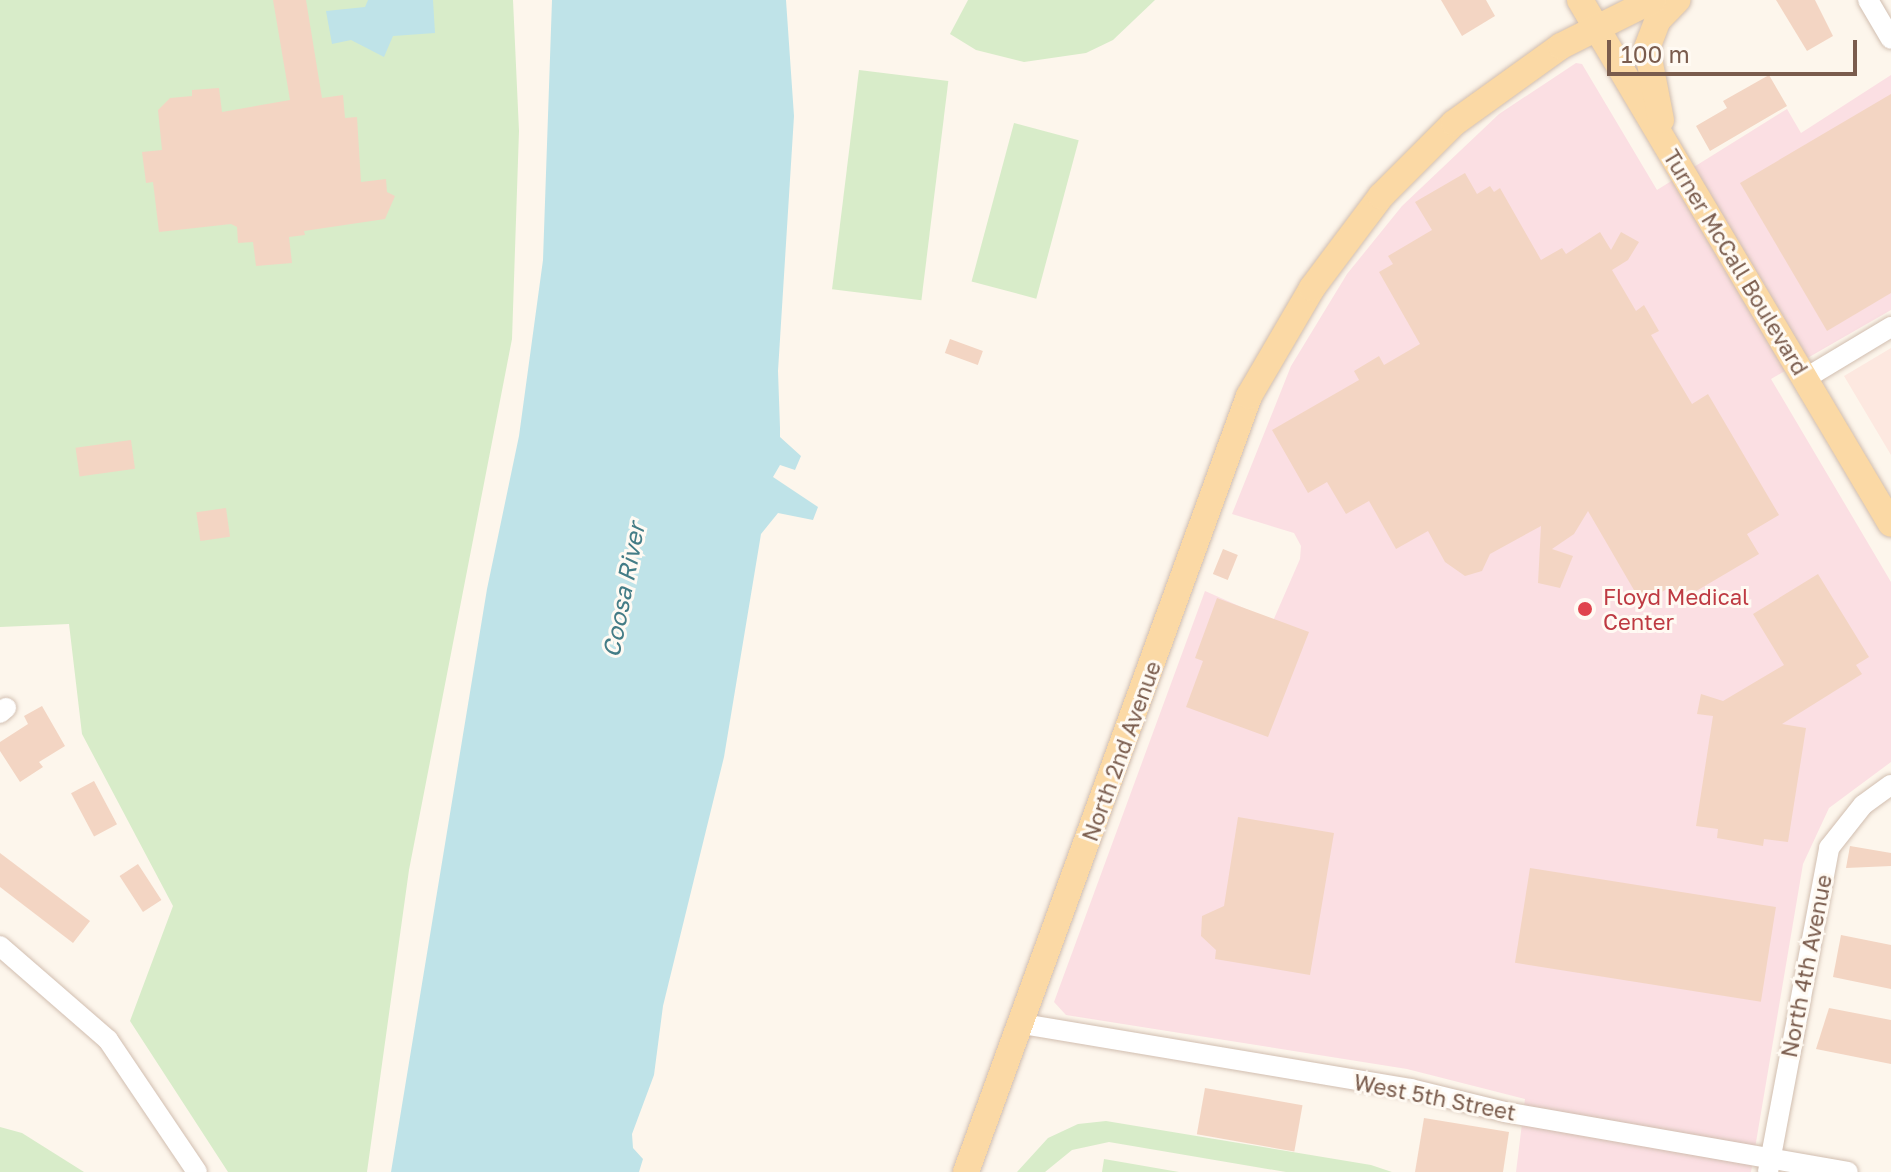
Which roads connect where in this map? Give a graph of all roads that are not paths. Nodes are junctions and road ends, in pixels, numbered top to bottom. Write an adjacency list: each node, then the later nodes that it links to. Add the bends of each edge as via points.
1 (1580, 0): 5 (main road, Turner McCall Boulevard)
2 (1653, 0): 5 (main road, North 2nd Avenue)
3 (1677, 0): 7 (main road, via 1658,20 1647,48)
4 (1868, 0): 6 (street)
5 (1595, 27): 7 (main road, Turner McCall Boulevard); 13 (main road, North 2nd Avenue, via 1504,84 1418,157 1351,233 1312,288 1249,396)
6 (1891, 39)
7 (1668, 146): 9 (main road, Turner McCall Boulevard)
8 (1891, 327): 9 (street)
9 (1806, 378): 10 (main road, Turner McCall Boulevard)
10 (1891, 524)
11 (1891, 785): 14 (street, North 4th Avenue, via 1863,805 1829,848)
12 (0, 946): 15 (street, via 108,1040)
13 (1023, 1024): 14 (street, West 5th Street, via 1411,1089); 16 (main road, North 2nd Avenue)
14 (1769, 1165): 17 (street, West 5th Street)
15 (197, 1172)
16 (966, 1172)
17 (1848, 1172)

